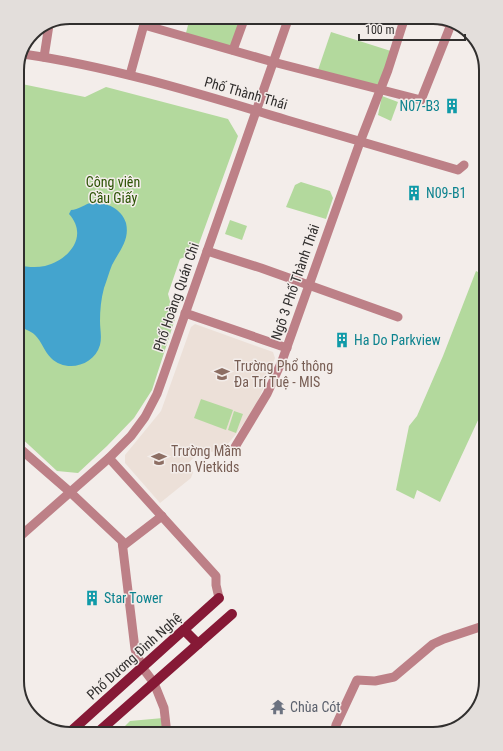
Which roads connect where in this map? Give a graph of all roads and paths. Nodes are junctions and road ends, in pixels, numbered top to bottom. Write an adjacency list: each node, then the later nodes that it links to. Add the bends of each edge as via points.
1 (144, 24): 12 (street)
2 (154, 24): 8 (street)
3 (242, 24): 8 (street)
4 (287, 24): 11 (street, Phố Hoàng Quán Chi)
5 (403, 24): 13 (street, Ngõ 3 Phố Thành Thái)
6 (450, 27): 13 (street, via 421,100)
7 (48, 29): 10 (street)
8 (233, 50): 11 (street)
9 (27, 55): 10 (street, Phố Thành Thái)
10 (44, 57): 12 (street, Phố Thành Thái)
11 (273, 62): 13 (street); 14 (street, Phố Hoàng Quán Chi)
12 (130, 75): 14 (street, Phố Thành Thái)
13 (380, 90): 15 (street, Ngõ 3 Phố Thành Thái)
14 (256, 111): 15 (street, Phố Thành Thái); 17 (street, Phố Hoàng Quán Chi)
15 (360, 142): 16 (street, Phố Thành Thái); 18 (street, Ngõ 3 Phố Thành Thái)
16 (461, 167)
17 (207, 251): 18 (street); 19 (street, Phố Hoàng Quán Chi)
18 (308, 286): 20 (street); 21 (street, Ngõ 3 Phố Thành Thái)
19 (185, 313): 21 (street); 24 (street, Phố Hoàng Quán Chi, via 162,380 150,406 137,428)
20 (398, 318)
21 (287, 348): 22 (street, Ngõ 3 Phố Thành Thái, via 267,394)
22 (235, 447)
23 (24, 452): 25 (street)
24 (109, 458): 25 (street, Phố Hoàng Quán Chi); 26 (street)
25 (70, 492): 27 (street, Phố Hoàng Quán Chi); 28 (street, via 118,536)
26 (162, 516): 28 (street); 29 (street, via 216,576)
27 (24, 533)
28 (123, 546): 34 (street, via 135,649)
29 (219, 598): 32 (main road, Phố Dương Đình Nghệ)
30 (232, 614): 33 (main road)
31 (479, 627): 39 (street, via 433,644 394,677 374,681 357,680)
32 (184, 630): 33 (main road); 34 (main road, Phố Dương Đình Nghệ)
33 (198, 644): 35 (main road)
34 (142, 667): 35 (street); 36 (main road, Phố Dương Đình Nghệ)
35 (154, 683): 37 (main road); 38 (street, via 164,708)
36 (76, 727)
37 (104, 727)
38 (166, 727)
39 (336, 727)

